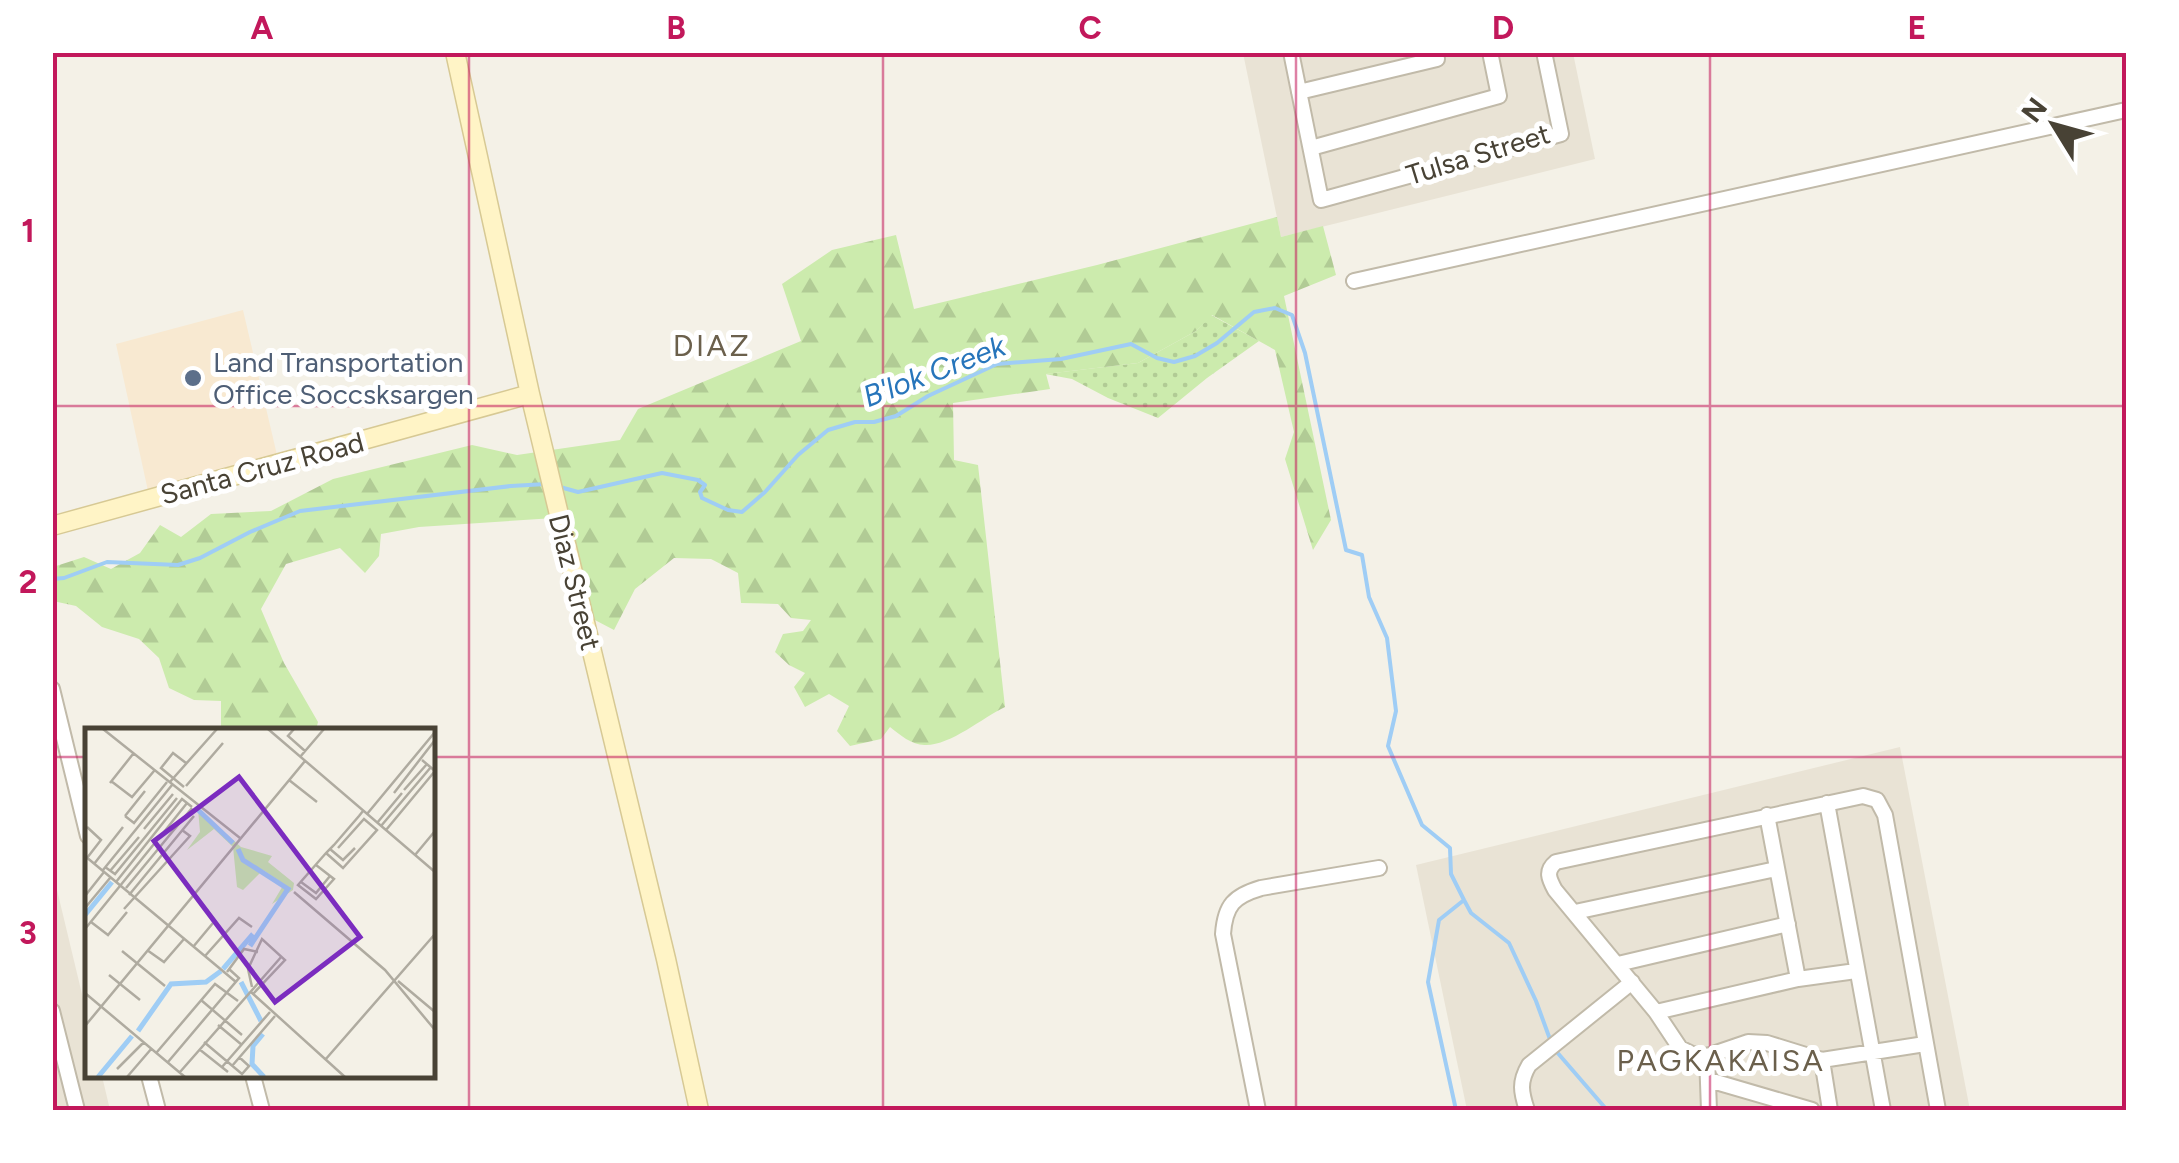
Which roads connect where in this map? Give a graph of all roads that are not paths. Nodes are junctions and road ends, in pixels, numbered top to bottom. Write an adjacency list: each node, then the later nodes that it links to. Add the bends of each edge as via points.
1 (455, 52): 10 (main road, Diaz Street)
2 (1291, 52): 6 (street)
3 (1436, 52): 6 (street, via 1437,60)
4 (1490, 52): 8 (street, via 1500,96)
5 (1544, 52): 8 (street, Tulsa Street, via 1561,134 1321,200)
6 (1299, 92): 8 (street)
7 (2126, 110): 9 (street)
8 (1310, 148)
9 (1354, 281)
10 (530, 394): 11 (main road, Santa Cruz Road); 37 (main road, Diaz Street)
11 (52, 526)
12 (52, 689): 15 (street)
13 (1826, 803): 14 (street); 21 (street); 26 (street, via 1863,796 1882,806)
14 (1768, 816): 17 (street); 18 (street, via 1556,862 1549,878)
15 (85, 824)
16 (1380, 868): 38 (street, via 1246,892 1227,911 1223,934)
17 (1776, 869): 18 (street); 19 (street)
18 (1576, 912): 20 (street)
19 (1788, 924): 20 (street); 22 (street)
20 (1618, 964): 23 (street)
21 (1856, 971): 22 (street); 27 (street)
22 (1798, 980): 25 (street)
23 (1632, 982): 25 (street); 39 (street, via 1530,1066 1520,1085)
24 (52, 1010): 30 (street)
25 (1656, 1012): 28 (street, via 1680,1048)
26 (1925, 1044): 27 (street); 44 (street)
27 (1870, 1052): 29 (street); 43 (street)
28 (1707, 1056): 29 (street, via 1748,1042); 33 (street)
29 (1822, 1060): 42 (street)
30 (59, 1066): 34 (street)
31 (150, 1078): 35 (street)
32 (254, 1078): 36 (street)
33 (1709, 1080): 40 (street); 41 (street)
34 (77, 1110)
35 (158, 1110)
36 (262, 1110)
37 (698, 1110)
38 (1258, 1110)
39 (1527, 1110)
40 (1709, 1110)
41 (1812, 1110)
42 (1830, 1110)
43 (1883, 1110)
44 (1938, 1110)

